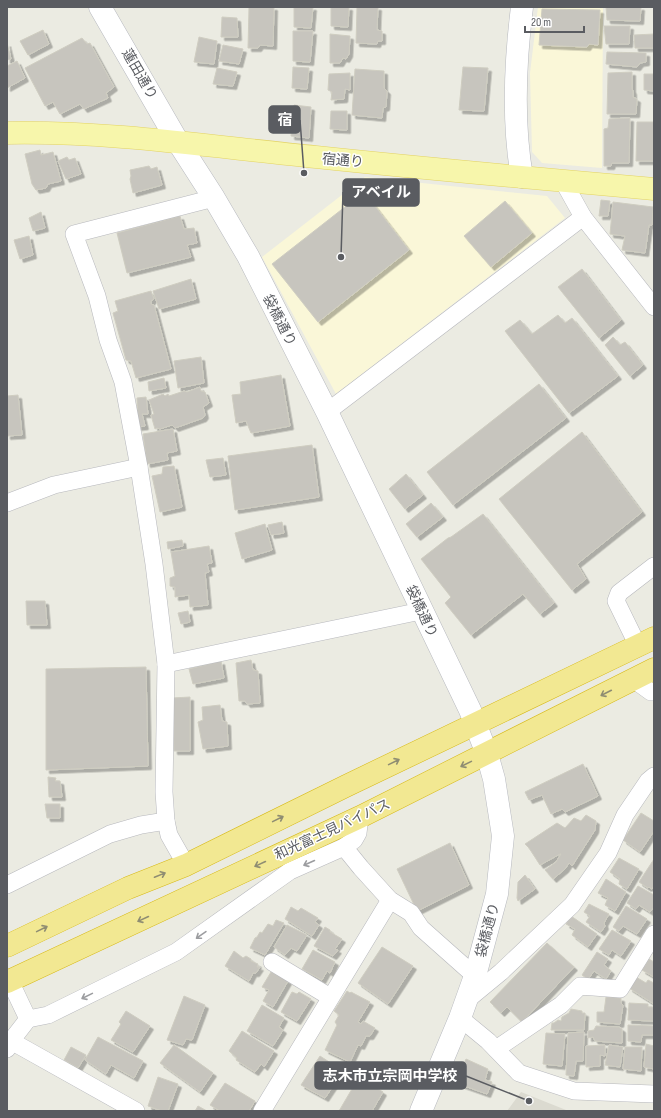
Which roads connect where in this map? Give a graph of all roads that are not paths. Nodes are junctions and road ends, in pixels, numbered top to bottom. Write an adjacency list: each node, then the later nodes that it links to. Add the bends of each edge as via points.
1 (100, 7): 4 (street, 蓮田通り)
2 (522, 7): 5 (street, via 515,107 517,150)
3 (7, 133): 4 (main road, 宿通り, via 49,132)
4 (178, 142): 5 (main road, 宿通り); 8 (street, 袋橋通り)
5 (529, 177): 6 (main road, 宿通り)
6 (562, 181): 7 (main road, 宿通り); 9 (street)
7 (654, 189)
8 (214, 198): 11 (street, 袋橋通り, via 248,256); 12 (street, via 74,234 97,296 108,340 123,382)
9 (583, 216): 10 (street); 11 (street)
10 (654, 307)
11 (327, 412): 15 (street, 袋橋通り)
12 (139, 467): 13 (street, via 54,485); 17 (street)
13 (7, 503)
14 (654, 566): 16 (street, via 619,593 616,601)
15 (421, 611): 17 (street); 21 (street, 袋橋通り, via 470,710)
16 (646, 642): 21 (highway)
17 (166, 664): 25 (street)
18 (654, 669): 19 (highway, 和光富士見バイパス)
19 (633, 679): 20 (street); 22 (highway, 和光富士見バイパス, one-way to 22)
20 (654, 692)
21 (474, 724): 22 (street, 袋橋通り); 27 (highway, one-way to 21)
22 (487, 754): 24 (highway, 和光富士見バイパス, one-way to 24); 33 (street, 袋橋通り, via 494,779 503,836 497,894)
23 (652, 783): 36 (street, via 625,815 608,853 572,905)
24 (360, 817): 26 (street, via 358,833 354,840); 34 (highway, 和光富士見バイパス, one-way to 34)
25 (166, 821): 27 (street, via 169,835); 28 (street, via 110,834)
26 (344, 847): 29 (street); 37 (street, one-way to 37, via 290,871 176,952 48,1015)
27 (186, 865): 31 (highway, one-way to 27, via 128,888)
28 (7, 885)
29 (390, 900): 33 (street, via 411,913 421,928); 35 (street)
30 (654, 934): 39 (street, via 620,988 580,986 562,1005)
31 (7, 946)
32 (272, 962): 35 (street)
33 (476, 976): 36 (street, 袋橋通り)
34 (9, 982): 37 (street)
35 (330, 997): 42 (street)
36 (464, 1009): 39 (street); 43 (street, 袋橋通り)
37 (28, 1019): 38 (street)
38 (9, 1045): 41 (street)
39 (496, 1049): 40 (street, via 519,1073 574,1091)
40 (654, 1094)
41 (136, 1111)
42 (262, 1111)
43 (421, 1111)

